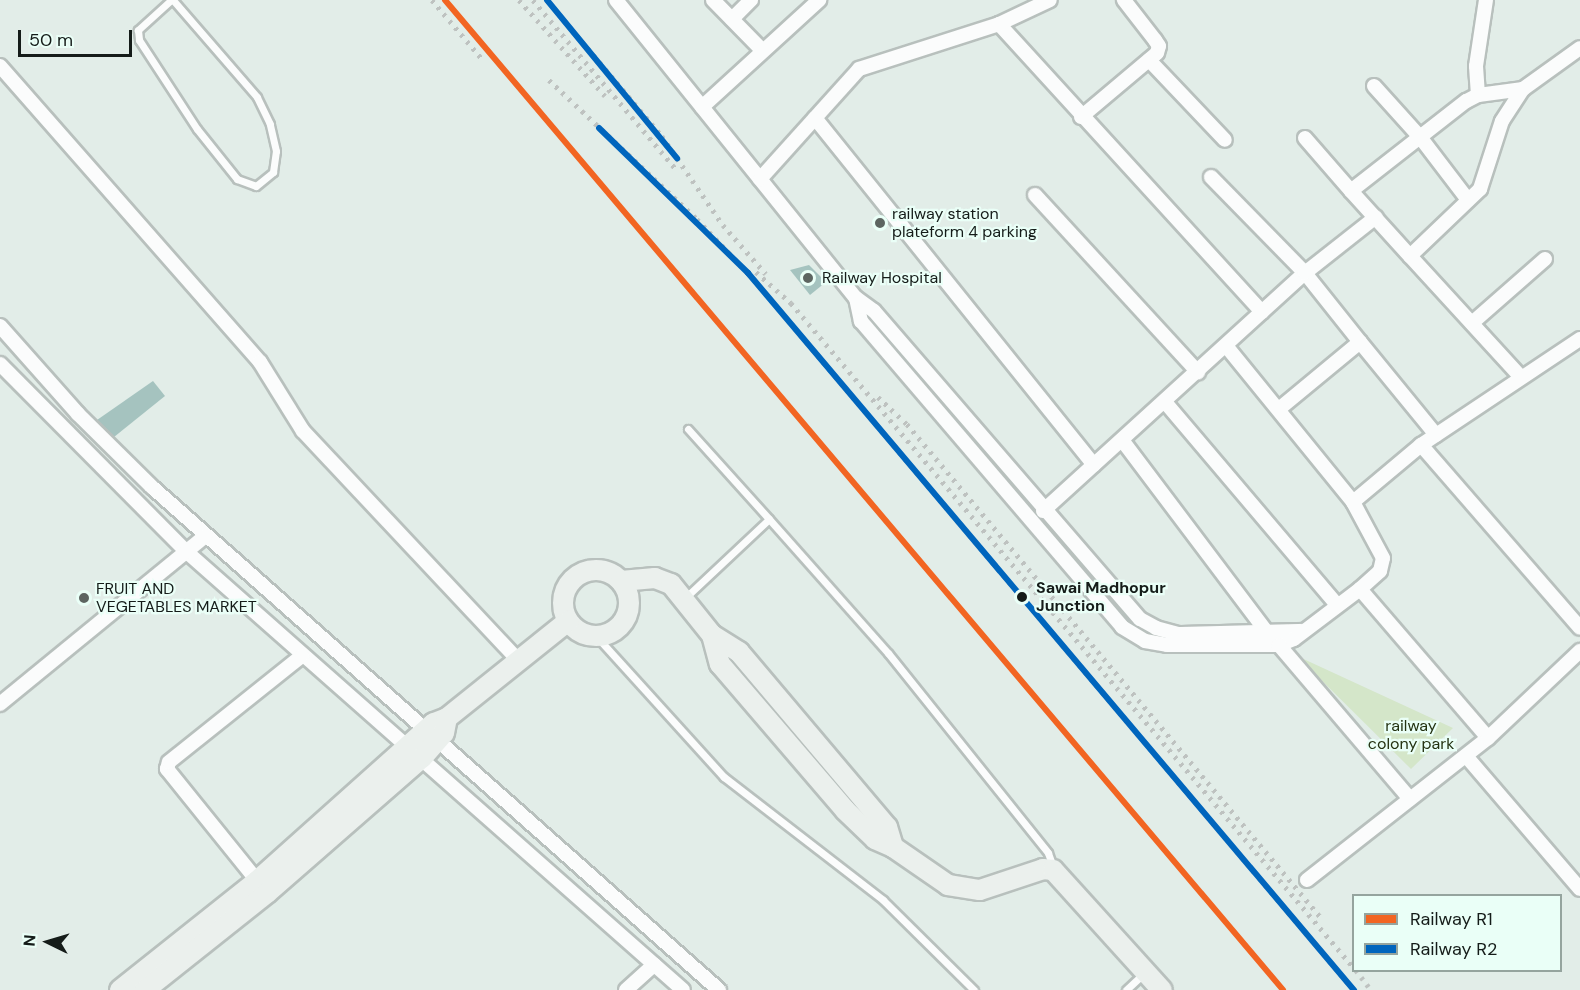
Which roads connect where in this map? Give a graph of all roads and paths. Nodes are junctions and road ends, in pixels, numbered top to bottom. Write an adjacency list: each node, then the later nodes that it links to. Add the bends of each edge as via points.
1 (172, 0): 1 (lane, via 138,30 139,40 197,129 230,171 247,186 256,186 273,172 276,151 270,124 257,97)
2 (616, 0): 18 (street)
3 (713, 0): 9 (street)
4 (751, 0): 9 (street)
5 (819, 0): 12 (street)
6 (1050, 0): 10 (street)
7 (1124, 0): 13 (street, via 1159,46)
8 (1486, 0): 17 (street, via 1478,45)
9 (732, 20): 12 (street)
10 (999, 24): 19 (street); 20 (street, via 859,69)
11 (1580, 48): 16 (street)
12 (763, 51): 18 (street)
13 (1149, 60): 19 (street); 23 (street)
14 (0, 66): 68 (street, via 260,362 303,431)
15 (1374, 86): 21 (street)
16 (1523, 89): 17 (street); 28 (street, via 1503,121 1480,189)
17 (1478, 95): 21 (street)
18 (702, 107): 25 (street)
19 (1081, 117): 34 (street)
20 (815, 118): 25 (street); 50 (street)
21 (1420, 137): 26 (street); 28 (street)
22 (1305, 138): 26 (street)
23 (1224, 140)
24 (1211, 177): 32 (street)
25 (760, 179): 33 (street)
26 (1351, 191): 29 (street)
27 (1035, 195): 42 (street)
28 (1468, 200): 30 (street)
29 (1376, 217): 30 (street); 32 (street)
30 (1410, 256): 35 (street)
31 (1545, 259): 35 (street)
32 (1305, 273): 34 (street); 38 (street)
33 (856, 298): 52 (street, via 874,311); 65 (street, via 861,321 1122,627 1145,641 1167,645)
34 (1262, 312): 39 (street)
35 (1472, 324): 43 (street)
36 (0, 326): 40 (street)
37 (1580, 339): 43 (street)
38 (1360, 342): 45 (street); 47 (street)
39 (1227, 347): 42 (street); 45 (street)
40 (24, 355): 41 (street); 54 (street, via 86,422)
41 (3, 367): 55 (street)
42 (1198, 372): 44 (street)
43 (1520, 376): 47 (street)
44 (1165, 402): 48 (street); 59 (street)
45 (1279, 409): 51 (street)
46 (688, 429): 53 (lane)
47 (1436, 435): 49 (street)
48 (1122, 440): 50 (street); 63 (street)
49 (1422, 445): 51 (street); 61 (street)
50 (1094, 465): 52 (street)
51 (1353, 502): 57 (street, via 1383,558 1380,571)
52 (1043, 511): 63 (street, via 1120,598 1156,628 1178,634)
53 (769, 519): 58 (lane); 75 (lane, via 888,653 1047,853)
54 (205, 536): 55 (street); 70 (street)
55 (188, 553): 67 (street); 69 (street)
56 (621, 581): 58 (street, via 656,578 670,584); 60 (street, via 612,574 591,570 572,580 562,600); 64 (street, via 629,601 623,622)
57 (1360, 589): 59 (street); 71 (street)
58 (684, 599): 75 (street, via 712,635 720,664 875,839 894,847 948,885 980,890 1043,869)
59 (1337, 605): 62 (street)
60 (568, 621): 64 (street, via 585,635); 68 (street)
61 (1580, 628)
62 (1301, 631): 63 (street); 65 (street)
63 (1268, 634)
64 (596, 636): 86 (lane, via 724,777 884,900)
65 (1279, 645): 74 (street)
66 (1580, 651): 71 (street)
67 (303, 656): 72 (street); 77 (street, via 170,762 167,769)
68 (517, 659): 70 (street)
69 (0, 704)
70 (431, 736): 72 (street); 85 (street)
71 (1488, 738): 73 (street)
72 (415, 752): 77 (street); 79 (street)
73 (1466, 756): 74 (street); 78 (street)
74 (1410, 799): 76 (street)
75 (1053, 870): 80 (street)
76 (1306, 880)
77 (262, 887): 81 (street); 82 (street)
78 (1580, 889)
79 (654, 965): 83 (street); 84 (street)
80 (1145, 973): 87 (lane); 88 (street)
81 (120, 990)
82 (145, 990)
83 (626, 990)
84 (683, 990)
85 (719, 990)
86 (974, 990)
87 (1126, 990)
88 (1162, 990)

